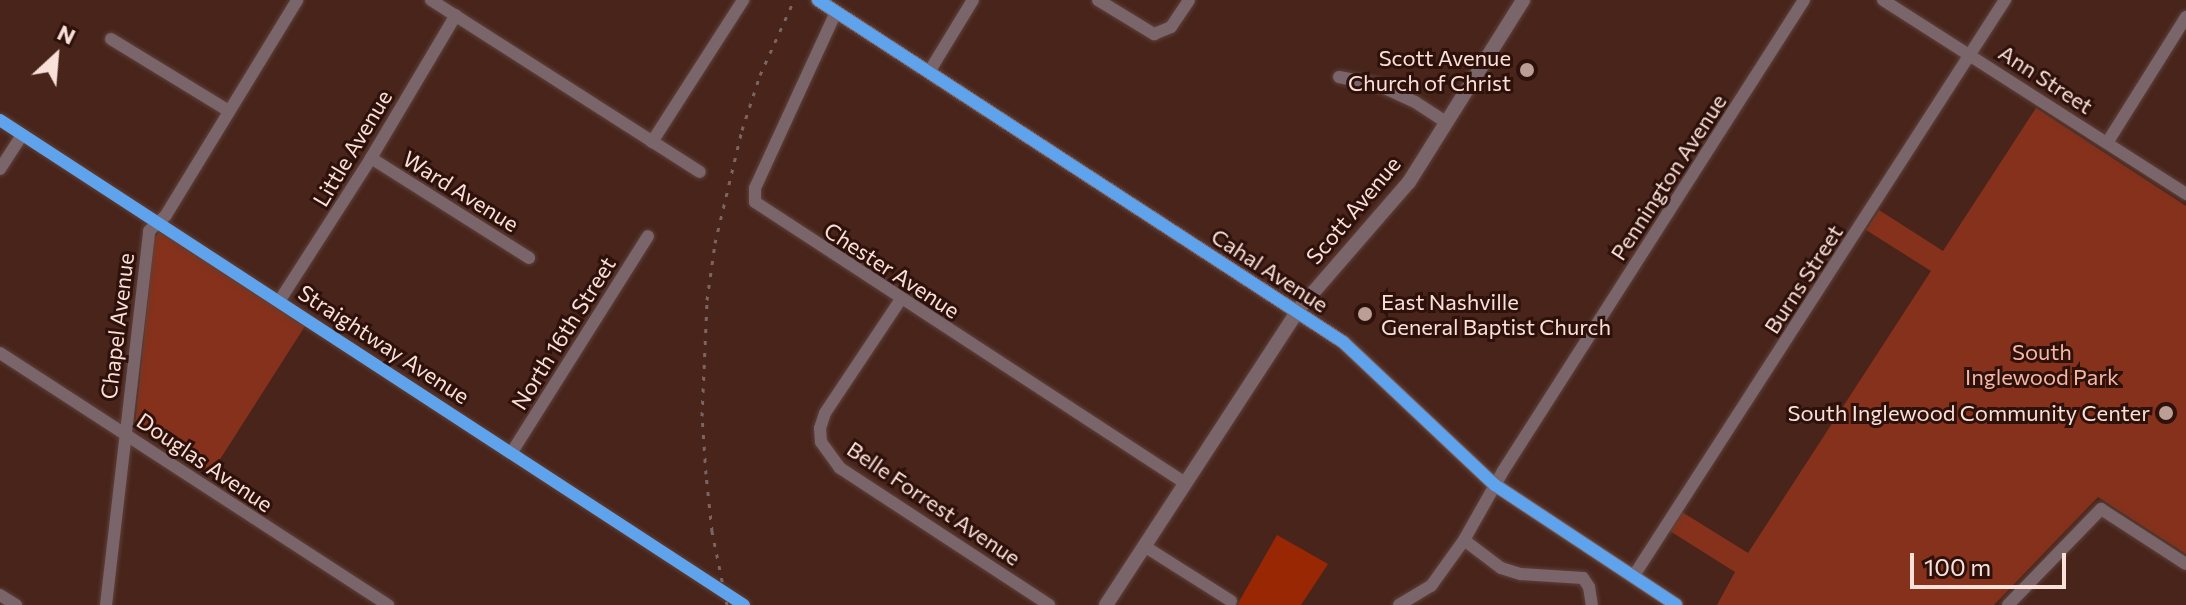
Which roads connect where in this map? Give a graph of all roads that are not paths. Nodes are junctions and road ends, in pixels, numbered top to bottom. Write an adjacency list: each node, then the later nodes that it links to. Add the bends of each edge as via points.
1 (297, 0): 19 (street, Chapel Avenue)
2 (431, 0): 13 (street)
3 (743, 0): 23 (street)
4 (818, 0): 12 (street, Cahal Avenue)
5 (973, 0): 17 (street)
6 (1098, 0): 7 (street, via 1154,34 1164,33)
7 (1189, 0)
8 (1523, 0): 21 (street, Scott Avenue)
9 (1804, 0): 39 (street, Pennington Avenue)
10 (1883, 0): 16 (street, Ann Street)
11 (2005, 0): 16 (street, Burns Street)
12 (836, 12): 17 (street, Cahal Avenue); 32 (street, Chester Avenue, via 755,188 755,202)
13 (456, 15): 23 (street); 25 (street, Little Avenue)
14 (2186, 17): 24 (street)
15 (111, 39): 19 (street)
16 (1972, 55): 24 (street, Ann Street); 43 (street, Burns Street)
17 (929, 72): 34 (street, Cahal Avenue)
18 (1339, 77): 21 (street, via 1376,84)
19 (229, 111): 29 (street, Chapel Avenue)
20 (0, 120): 22 (street, Straightway Avenue)
21 (1446, 122): 34 (street, Scott Avenue, via 1387,210)
22 (22, 135): 26 (street); 29 (street, Straightway Avenue)
23 (652, 142): 27 (street)
24 (2107, 143): 28 (street, Ann Street)
25 (371, 158): 31 (street, Ward Avenue); 33 (street, Little Avenue)
26 (0, 169)
27 (700, 172)
28 (2186, 194)
29 (158, 222): 33 (street, Straightway Avenue); 36 (street, Chapel Avenue, via 149,231)
30 (648, 236): 37 (street, North 16th Street)
31 (529, 258)
32 (901, 299): 38 (street, Chester Avenue); 50 (street, Belle Forrest Avenue, via 825,413 821,442 840,468)
33 (280, 300): 37 (street, Straightway Avenue)
34 (1298, 310): 38 (street, Scott Avenue); 39 (street, Cahal Avenue, via 1368,363)
35 (0, 353): 36 (street, Douglas Avenue)
36 (124, 432): 47 (street, Chapel Avenue); 48 (street, Douglas Avenue)
37 (512, 452): 49 (street, Straightway Avenue)
38 (1185, 483): 41 (street, Scott Avenue)
39 (1495, 485): 40 (street, Pennington Avenue); 43 (street, Cahal Avenue)
40 (1464, 540): 52 (street, Pennington Avenue, via 1431,586); 53 (street, via 1501,568 1583,578)
41 (1144, 546): 45 (street); 51 (street, Scott Avenue)
42 (2186, 564): 55 (street, via 2101,509)
43 (1633, 577): 54 (street, Cahal Avenue)
44 (0, 595): 46 (street)
45 (1231, 601)
46 (16, 605)
47 (106, 605)
48 (388, 605)
49 (744, 605)
50 (1049, 605)
51 (1106, 605)
52 (1399, 605)
53 (1592, 605)
54 (1676, 605)
55 (2008, 605)

